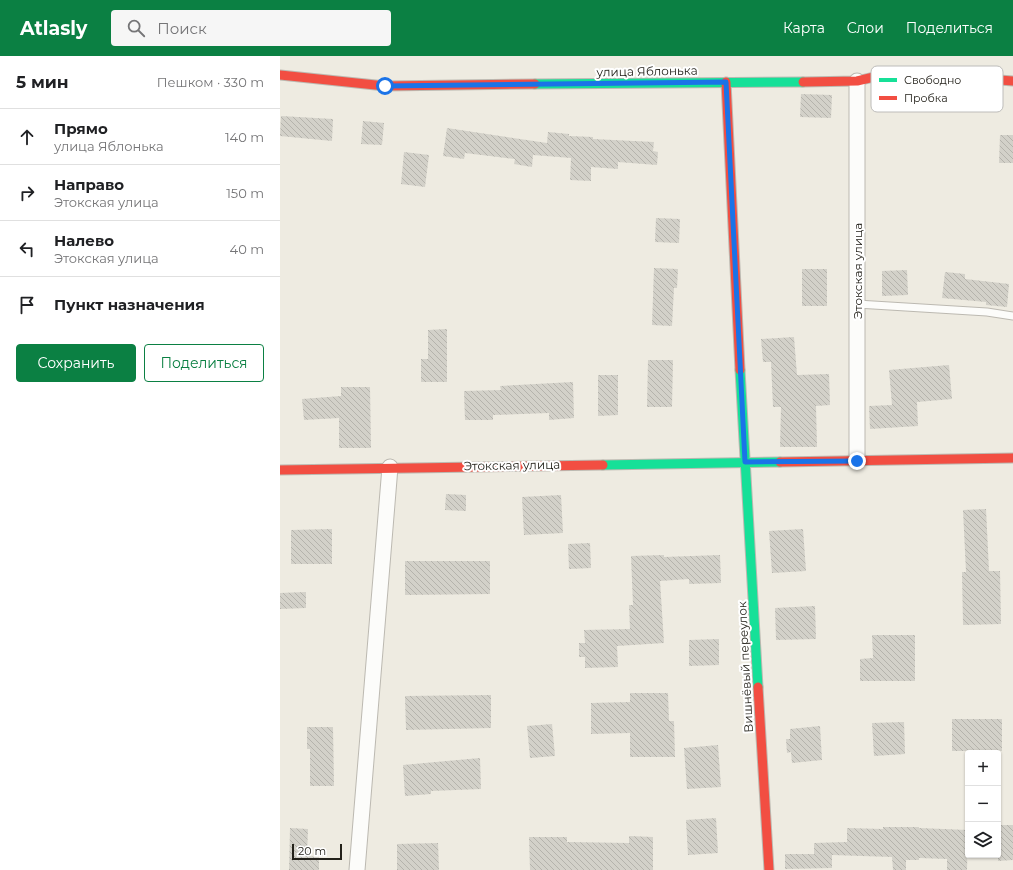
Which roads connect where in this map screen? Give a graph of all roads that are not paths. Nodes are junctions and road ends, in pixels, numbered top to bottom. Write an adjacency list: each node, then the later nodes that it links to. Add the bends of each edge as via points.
1 (280, 75): 6 (street, улица Яблонька, via 385,86)
2 (871, 78): 4 (street, улица Яблонька)
3 (1003, 80): 5 (street, улица Яблонька)
4 (857, 81): 6 (street, улица Яблонька); 7 (street, Этокская улица)
5 (1013, 81)
6 (726, 82): 11 (street)
7 (857, 304): 8 (lane); 10 (street, Этокская улица)
8 (1013, 316)
9 (1013, 458): 10 (street, Этокская улица)
10 (857, 461): 11 (street, Этокская улица)
11 (745, 462): 12 (street, Этокская улица); 15 (street, Вишнёвый переулок)
12 (390, 467): 13 (street, Этокская улица); 14 (street)
13 (280, 470)
14 (357, 870)
15 (769, 870)

